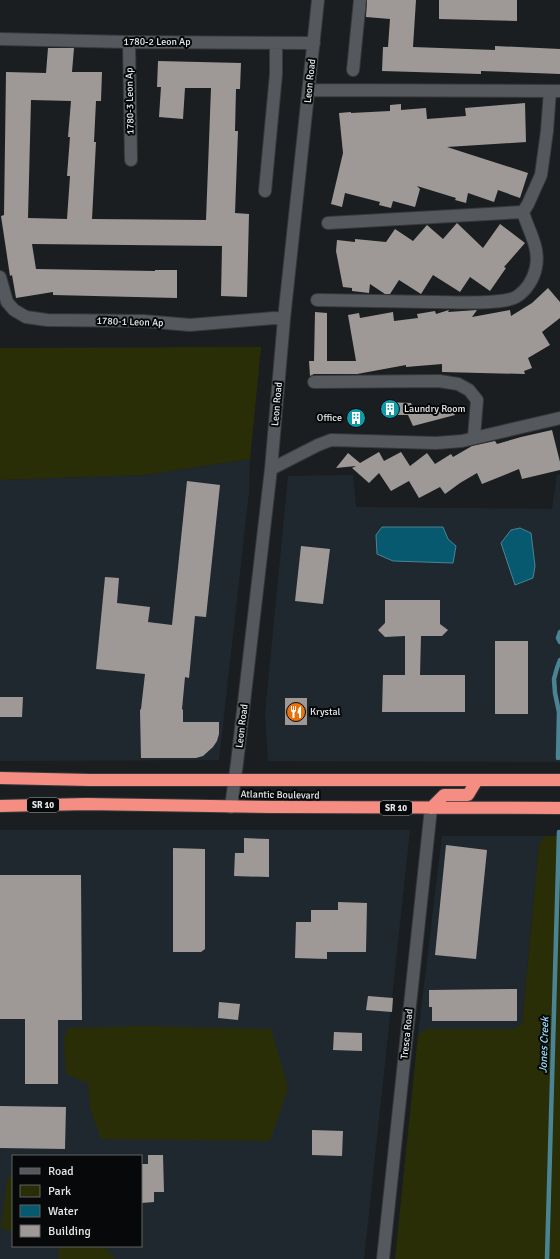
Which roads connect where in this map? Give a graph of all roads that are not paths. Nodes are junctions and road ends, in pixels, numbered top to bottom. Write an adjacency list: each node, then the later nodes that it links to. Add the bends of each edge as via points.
1 (318, 0): 6 (street, Leon Road)
2 (360, 0): 7 (street)
3 (0, 39): 4 (street, 1780-2 Leon Ap)
4 (129, 42): 5 (street, 1780-2 Leon Ap); 10 (street, 1780-3 Leon Ap)
5 (276, 43): 6 (street, 1780-2 Leon Ap); 11 (street, via 276,74)
6 (314, 43): 8 (street, Leon Road)
7 (353, 70)
8 (309, 90): 9 (street); 16 (street, Leon Road)
9 (555, 91): 12 (street, via 541,175)
10 (131, 160)
11 (265, 191)
12 (524, 212): 13 (street); 15 (street, via 537,252 536,268 527,288 516,297 482,302)
13 (328, 223)
14 (0, 277): 16 (street, 1780-1 Leon Ap, via 7,302 26,317 48,320 190,324)
15 (317, 300)
16 (284, 319): 20 (street, Leon Road)
17 (314, 382): 19 (street, via 439,381 458,384 469,390 477,400)
18 (560, 418): 19 (street)
19 (474, 437): 20 (street, via 462,441 436,443 331,440)
20 (271, 469): 22 (street, Leon Road)
21 (0, 778): 22 (highway, Atlantic Boulevard)
22 (235, 779): 23 (highway, Atlantic Boulevard); 26 (street, Leon Road)
23 (477, 780): 24 (highway, Atlantic Boulevard); 27 (highway, via 468,795 444,795)
24 (560, 780)
25 (0, 806): 26 (highway, Atlantic Boulevard / SR 10, via 86,804)
26 (231, 807): 27 (highway, Atlantic Boulevard / SR 10)
27 (431, 808): 28 (highway, Atlantic Boulevard / SR 10); 29 (street, Tresca Road)
28 (560, 808)
29 (383, 1259)

